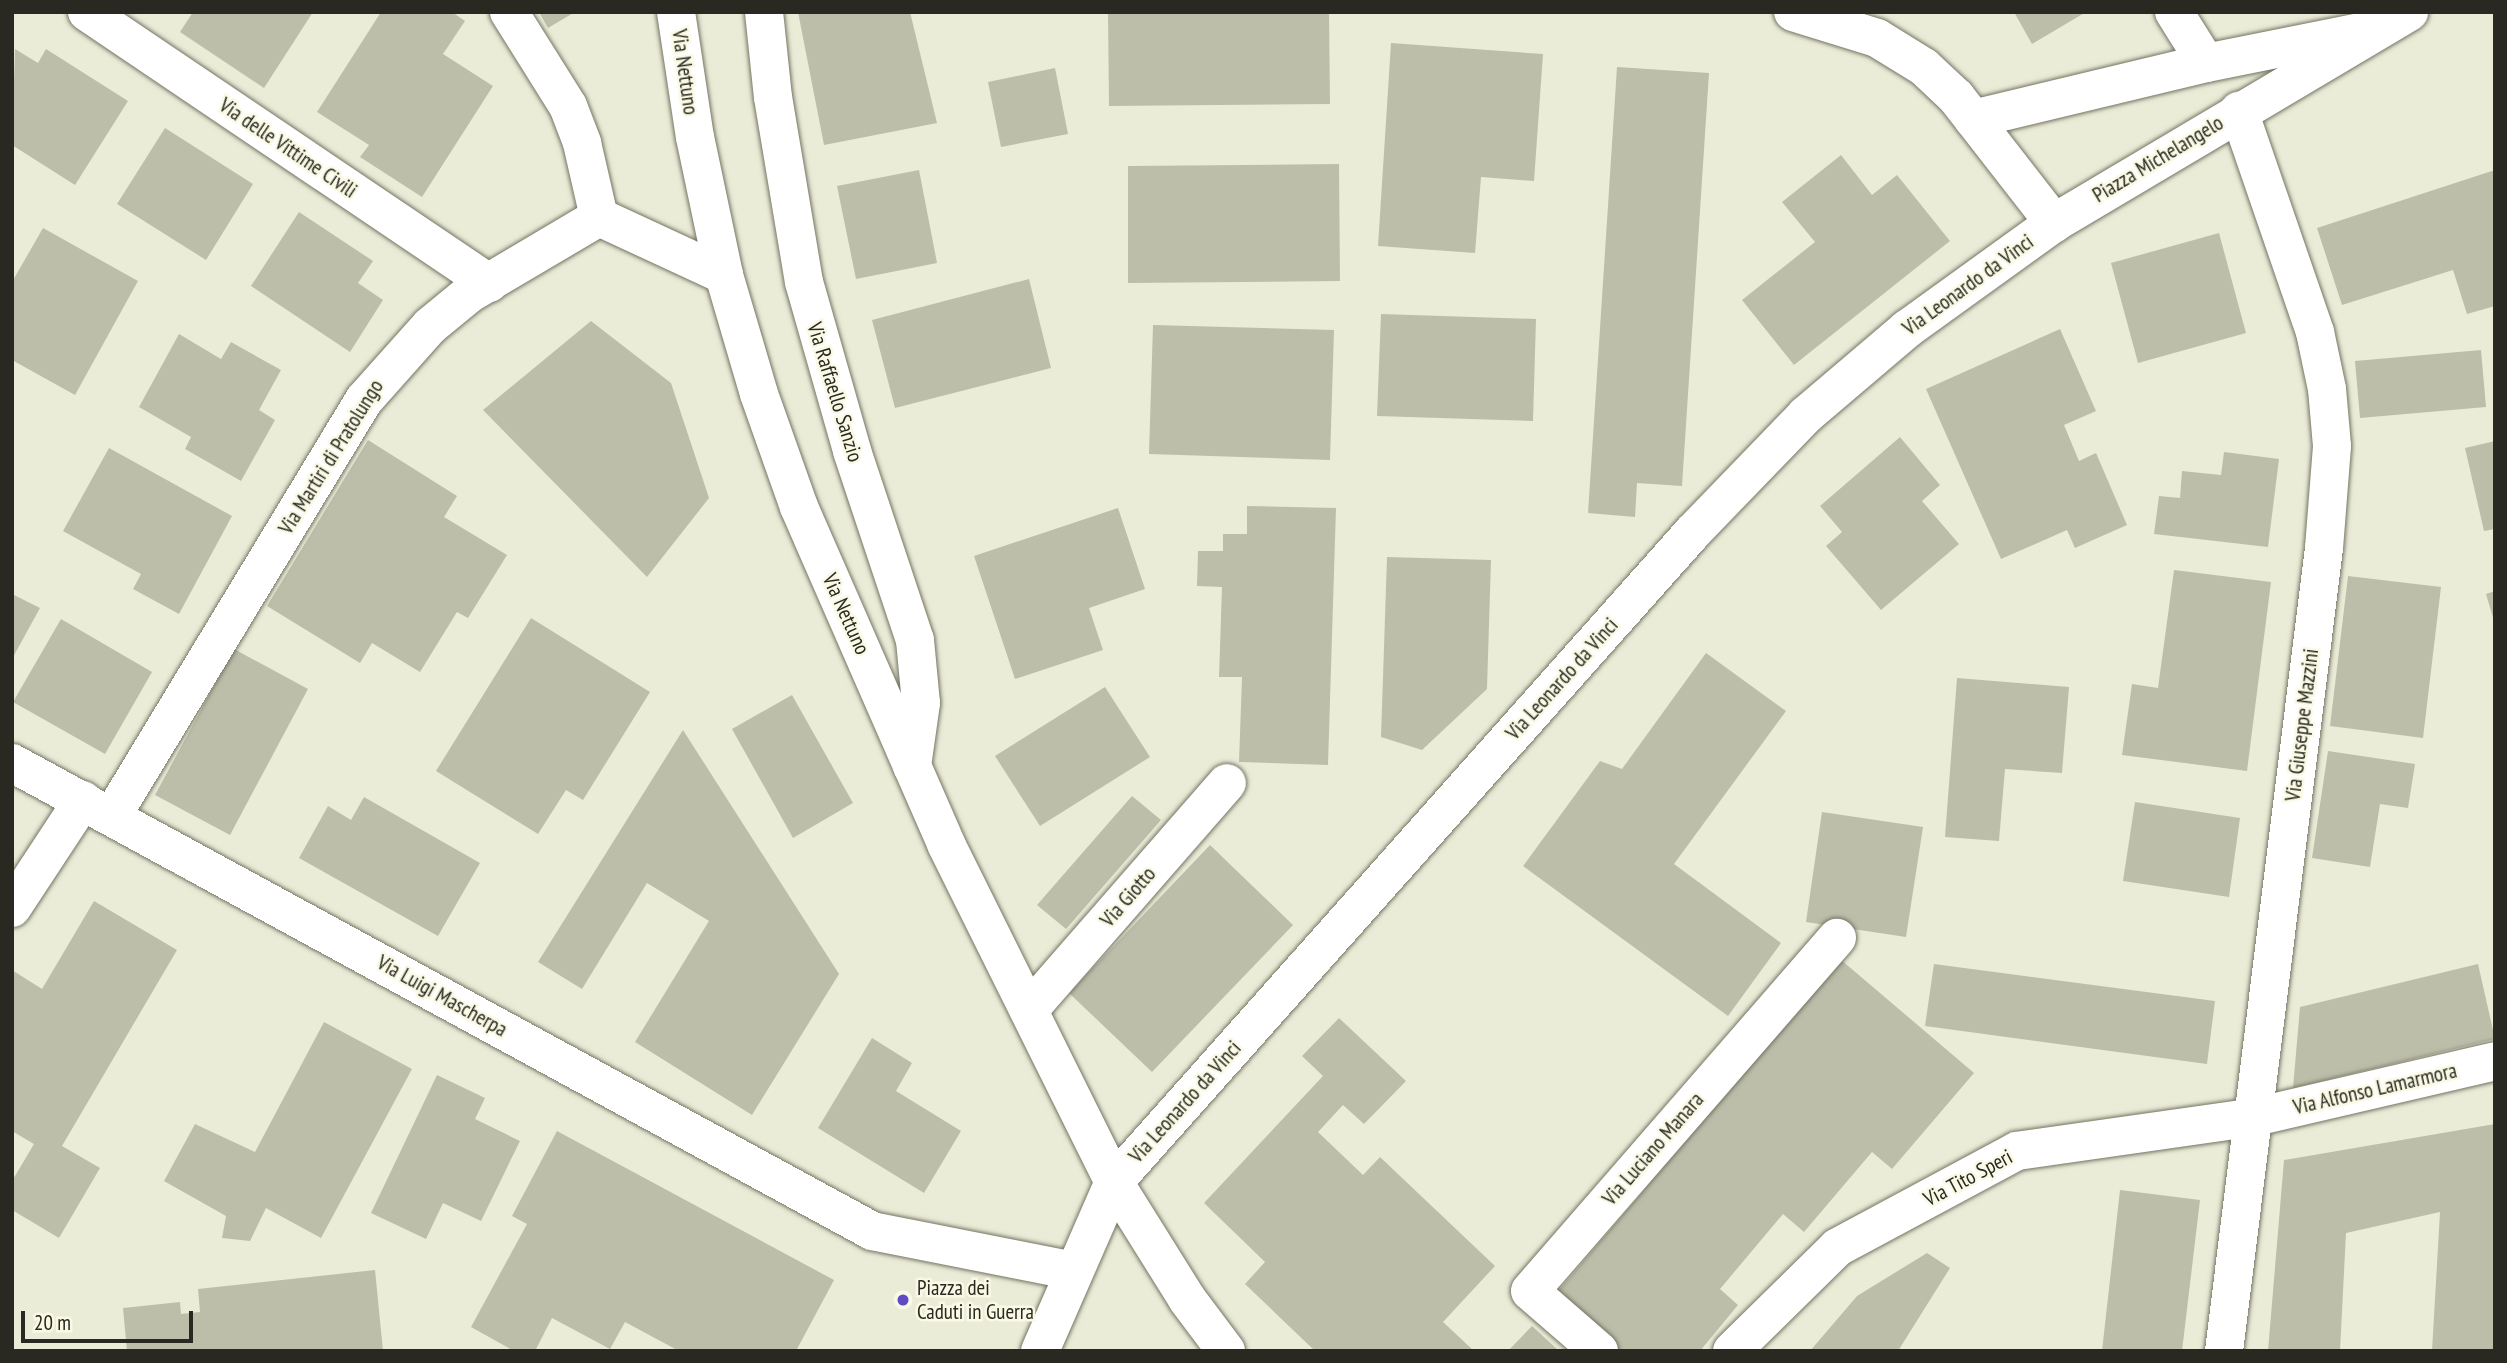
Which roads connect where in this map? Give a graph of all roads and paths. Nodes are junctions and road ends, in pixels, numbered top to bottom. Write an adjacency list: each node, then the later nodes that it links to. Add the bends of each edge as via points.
1 (86, 12): 15 (street, Via delle Vittime Civili)
2 (509, 12): 12 (street, via 568,106 582,143)
3 (676, 12): 14 (street, Via Nettuno, via 695,137)
4 (764, 12): 17 (street, Via Raffaello Sanzio, via 772,97 804,282 852,451 915,640 921,703)
5 (1793, 12): 11 (street, via 1848,26 1903,51 1944,83)
6 (2174, 12): 9 (street)
7 (2409, 12): 8 (street, Piazza Michelangelo)
8 (2375, 29): 9 (street, Piazza Michelangelo); 10 (street, Piazza Michelangelo)
9 (2206, 63): 11 (street, Piazza Michelangelo)
10 (2238, 111): 13 (street, Piazza Michelangelo); 24 (street, Via Giuseppe Mazzini, via 2315,332 2332,446)
11 (1973, 119): 13 (street)
12 (599, 217): 14 (street); 15 (street, Via Martiri di Pratolungo)
13 (2054, 223): 25 (street, Via Leonardo da Vinci, via 1886,346 1751,471)
14 (724, 275): 17 (street, Via Nettuno, via 799,507)
15 (489, 283): 19 (street, Via Martiri di Pratolungo, via 430,326 364,400)
16 (12, 762): 19 (street, Via Luigi Mascherpa)
17 (912, 766): 22 (street, Via Nettuno)
18 (1227, 783): 22 (street, Via Giotto)
19 (97, 808): 20 (street, Via Martiri di Pratolungo); 26 (street, Via Luigi Mascherpa, via 872,1231)
20 (12, 908)
21 (1837, 938): 29 (street, Via Luciano Manara, via 1530,1291)
22 (1028, 1010): 25 (street, Via Nettuno)
23 (2495, 1061): 24 (street, Via Alfonso Lamarmora)
24 (2255, 1117): 30 (street, Via Tito Speri, via 2017,1151 1838,1247); 31 (street, Via Giuseppe Mazzini)
25 (1114, 1182): 26 (street); 28 (street, Via Nettuno, via 1187,1300)
26 (1074, 1271): 27 (street)
27 (1040, 1351)
28 (1226, 1351)
29 (1599, 1351)
30 (1732, 1351)
31 (2224, 1351)

